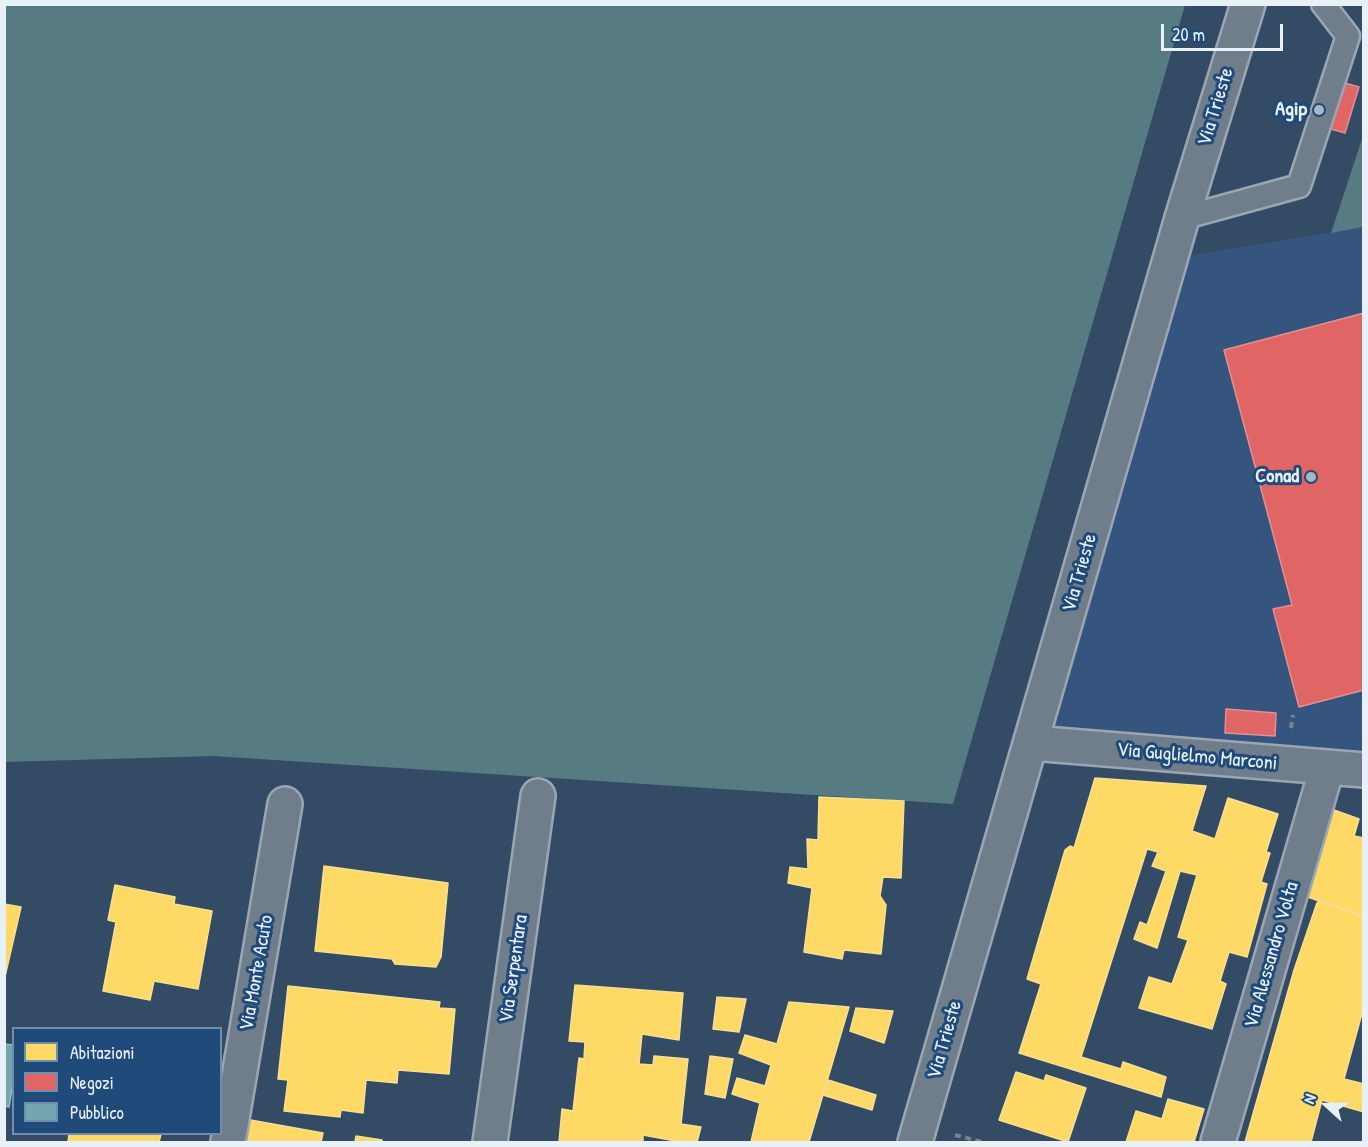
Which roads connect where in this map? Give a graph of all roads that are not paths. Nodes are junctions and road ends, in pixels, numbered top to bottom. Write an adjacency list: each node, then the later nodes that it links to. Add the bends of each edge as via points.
1 (1248, 4): 3 (street, Via Trieste)
2 (1323, 4): 3 (lane, via 1348,36 1299,186)
3 (1182, 218): 4 (street, Via Trieste)
4 (1032, 743): 5 (street, Via Guglielmo Marconi); 11 (street, Via Trieste)
5 (1327, 768): 6 (street, Via Guglielmo Marconi); 12 (street, Via Alessandro Volta)
6 (1364, 770)
7 (538, 796): 10 (street, Via Serpentara)
8 (285, 804): 9 (street, Via Monte Acuto)
9 (228, 1143)
10 (490, 1143)
11 (915, 1143)
12 (1218, 1143)

